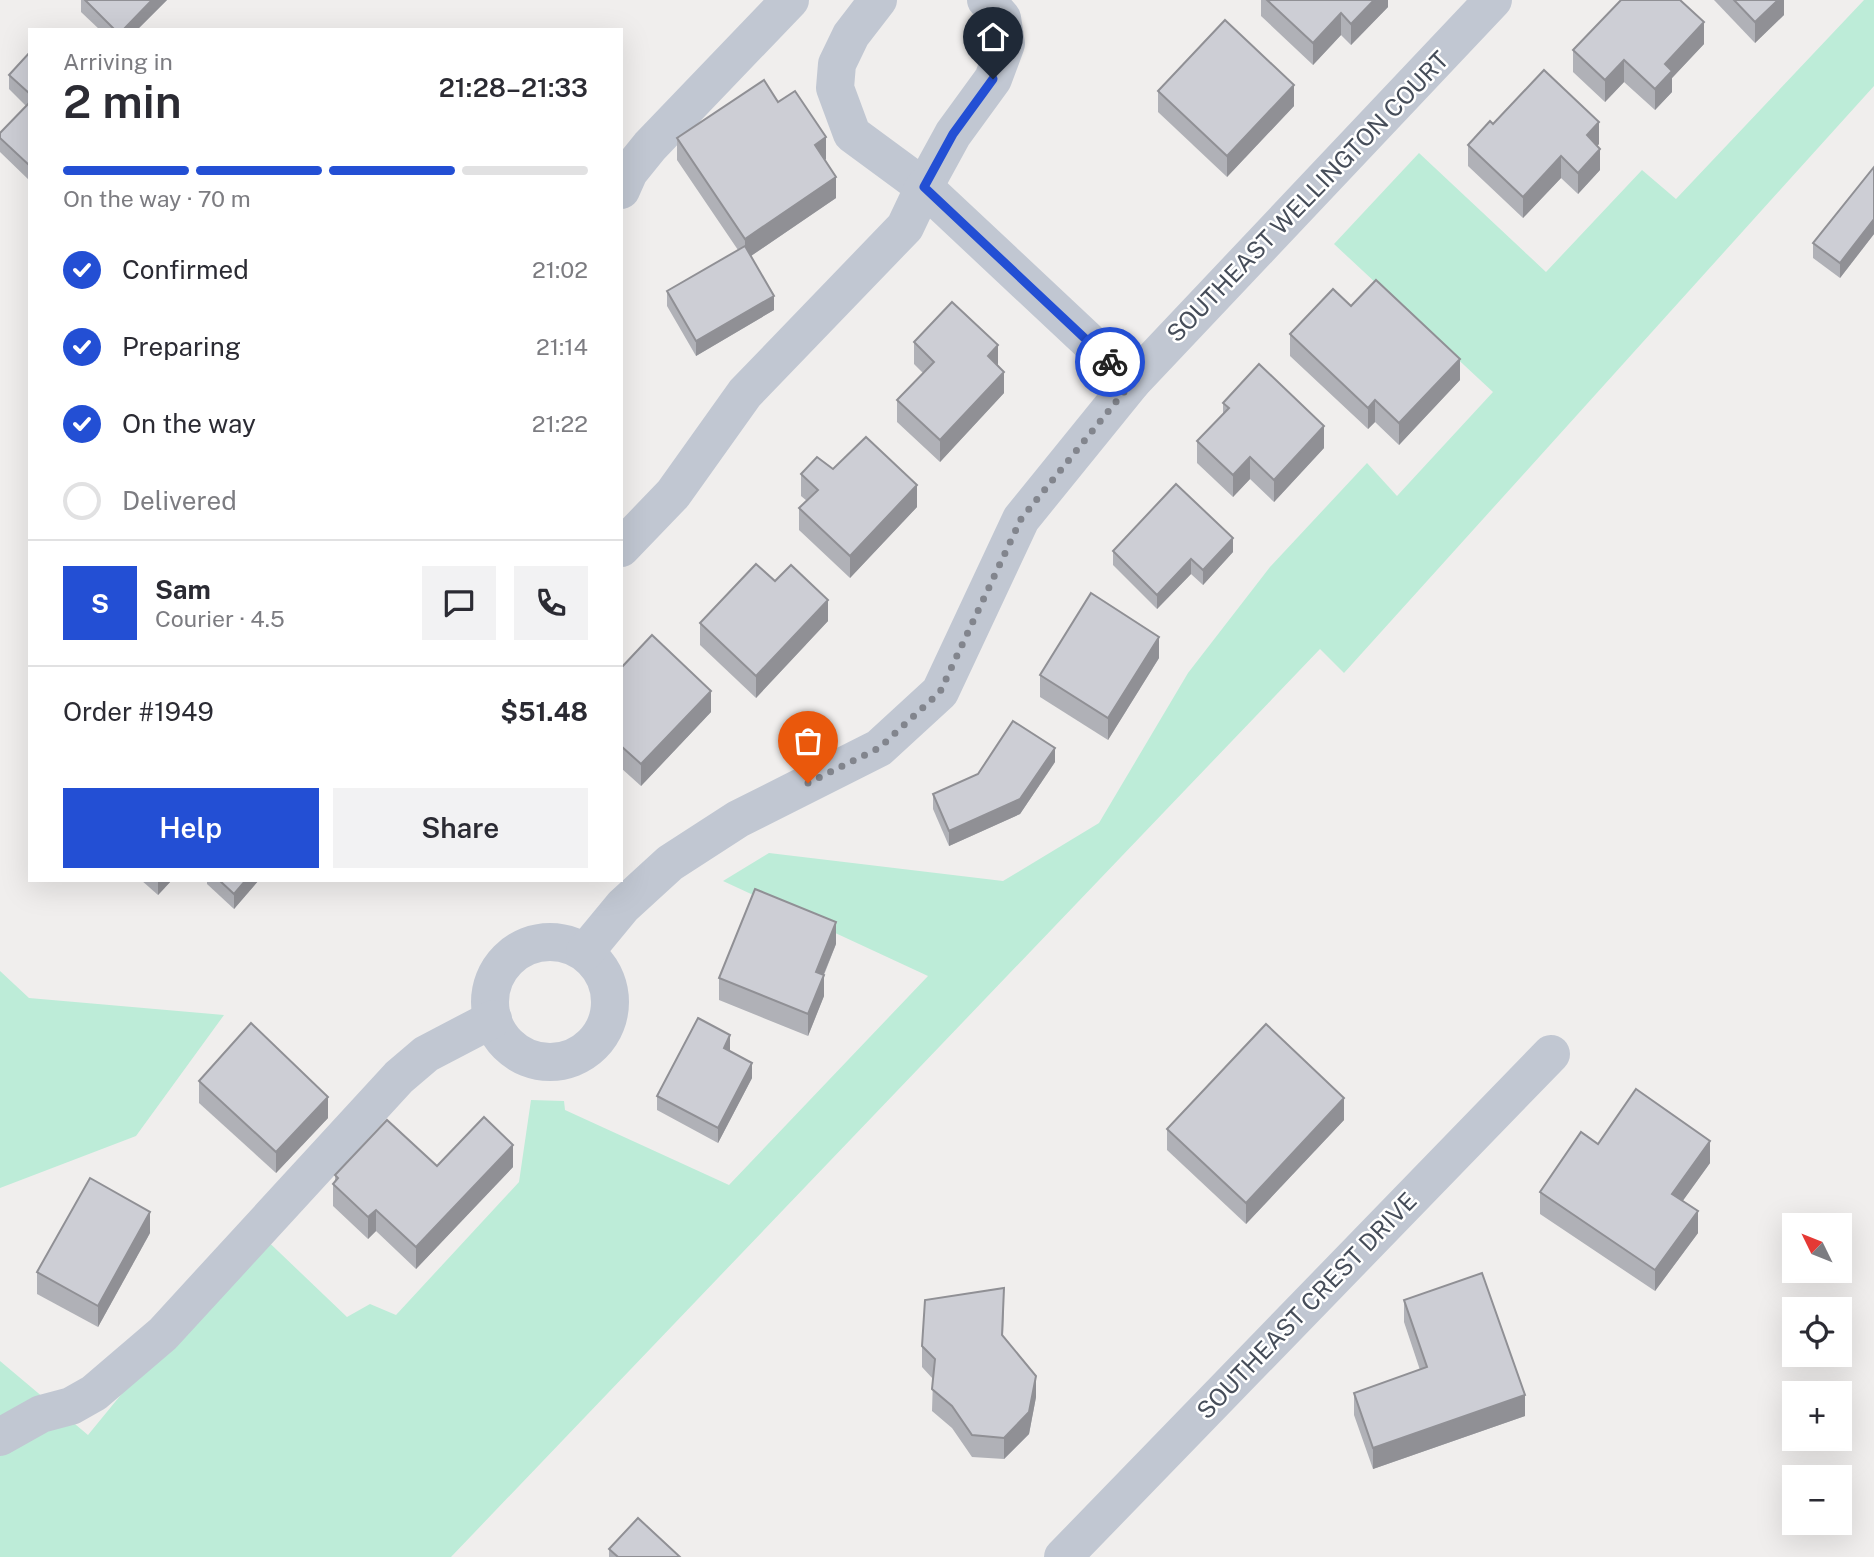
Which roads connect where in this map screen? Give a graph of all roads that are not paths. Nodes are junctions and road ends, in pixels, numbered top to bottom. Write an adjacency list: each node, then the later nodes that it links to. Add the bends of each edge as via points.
1 (790, 0): 5 (street, via 650,146)
2 (986, 0): 6 (street, via 1002,18 1006,44 993,79 953,134)
3 (1493, 0): 7 (street, SOUTHEAST WELLINGTON COURT)
4 (875, 1): 6 (street, via 837,64 835,88 852,134)
5 (623, 186)
6 (924, 187): 7 (street); 8 (street, via 905,227 745,393 673,495)
7 (1132, 382): 9 (street, SOUTHEAST WELLINGTON COURT, via 1021,519 940,692 879,748 738,819 670,863 623,906)
8 (623, 546)
9 (585, 952): 10 (street, via 562,942 538,942 514,953 490,990); 10 (street, via 601,968 610,989 606,1026 591,1047 573,1059 533,1060 513,1050 499,1035)
10 (493, 1019): 12 (street, via 426,1054 399,1077 163,1335 113,1378 71,1406 41,1414)
11 (1551, 1054): 13 (street, SOUTHEAST CREST DRIVE)
12 (0, 1437)
13 (1063, 1557)

